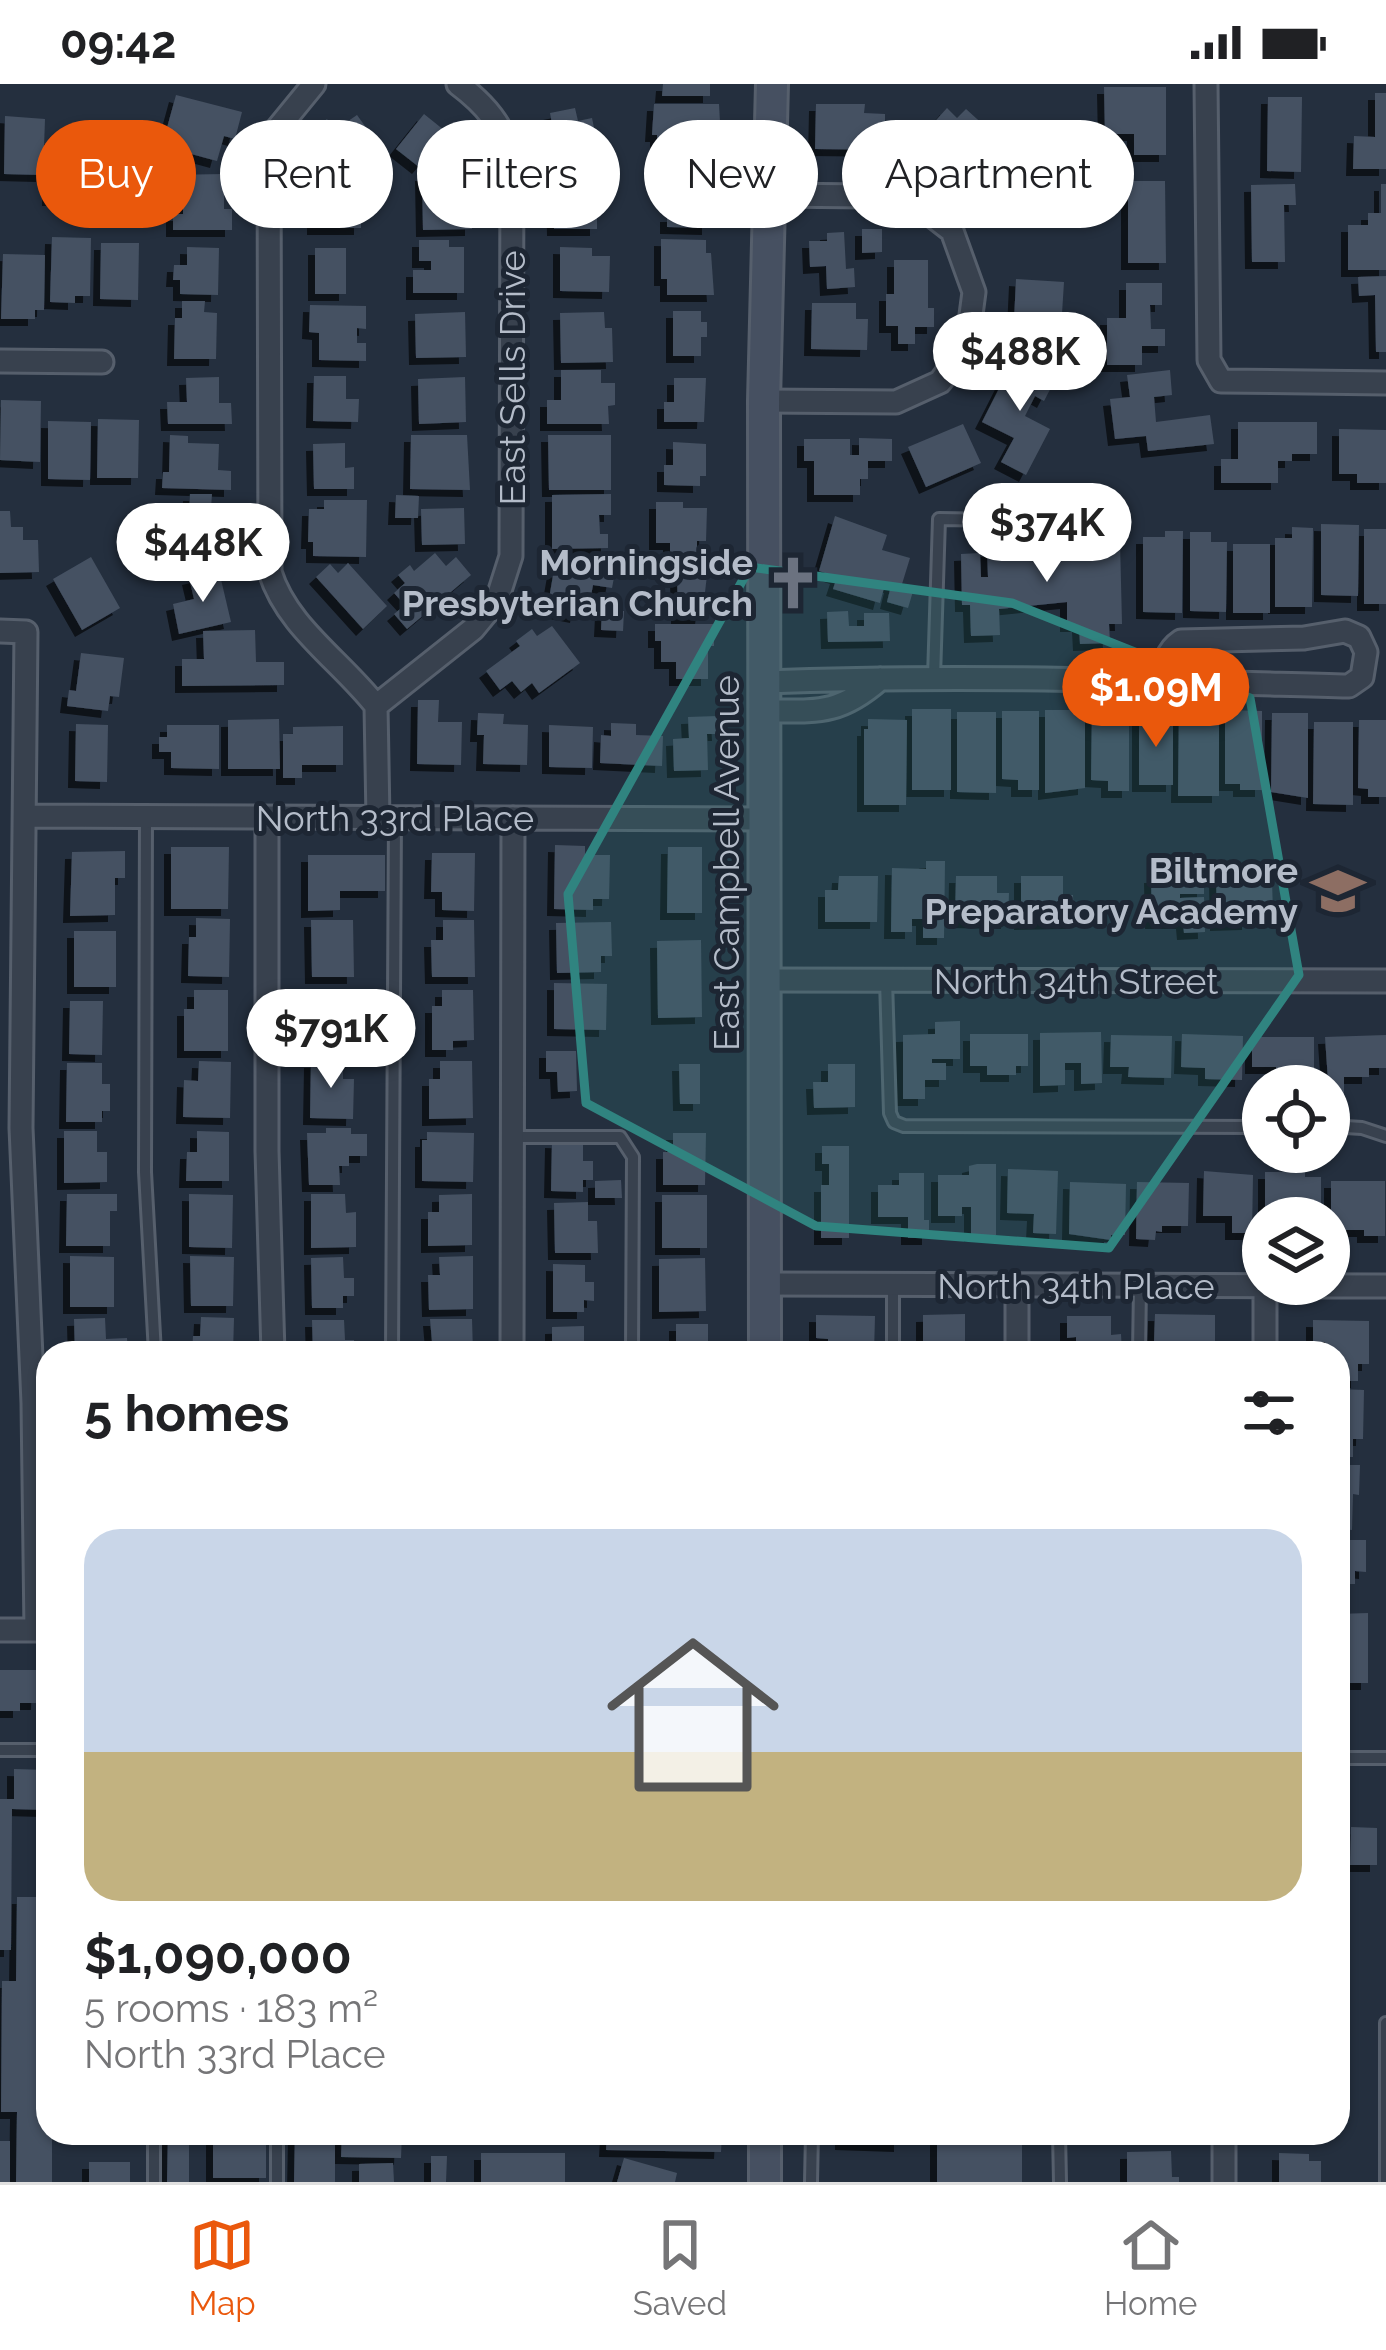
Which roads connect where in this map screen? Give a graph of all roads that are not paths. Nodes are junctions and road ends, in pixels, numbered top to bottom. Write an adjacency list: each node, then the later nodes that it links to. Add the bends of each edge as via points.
1 (314, 84): 19 (street, via 268,139 269,572 289,613)
2 (458, 84): 19 (street, East Sells Drive, via 502,127 512,158 511,556 497,600 473,629)
3 (772, 84): 5 (street, East Campbell Avenue)
4 (1206, 84): 10 (street, via 1209,360 1222,381)
5 (772, 120)
6 (818, 195): 11 (street, via 916,203 952,231 974,292 968,345 940,382 896,402)
7 (770, 228): 11 (street, East Campbell Avenue)
8 (0, 361): 9 (street)
9 (102, 362)
10 (1386, 383)
11 (764, 401): 18 (street, East Campbell Avenue)
12 (1054, 521): 16 (lane, via 939,520)
13 (0, 631): 21 (street, via 26,632)
14 (842, 679): 15 (street); 18 (street); 20 (street)
15 (880, 679): 16 (street); 20 (street)
16 (934, 680): 17 (street)
17 (1165, 680): 17 (street, via 1349,686 1362,677 1366,652 1345,631 1181,641 1165,661)
18 (765, 696): 20 (street, via 830,711); 26 (street, East Campbell Avenue)
19 (376, 706): 24 (street)
20 (843, 706)
21 (25, 816): 22 (street, North 33rd Place); 32 (street)
22 (146, 817): 23 (street, North 33rd Place); 43 (lane, via 145,1172)
23 (267, 818): 24 (street, North 33rd Place); 44 (street)
24 (386, 818): 25 (street, North 33rd Place); 45 (lane)
25 (513, 818): 26 (street, North 33rd Place); 34 (street)
26 (765, 819): 27 (street, East Campbell Avenue)
27 (766, 980): 28 (street, North 34th Street); 35 (street, East Campbell Avenue)
28 (886, 980): 29 (street, North 34th Street); 30 (lane, via 894,1122)
29 (1386, 981)
30 (1242, 1127)
31 (1350, 1127): 33 (lane)
32 (11, 1128): 53 (street)
33 (1386, 1136)
34 (512, 1137): 46 (street); 47 (lane, via 620,1137 633,1157)
35 (766, 1284): 40 (street, North 34th Place); 48 (street, East Campbell Avenue)
36 (1017, 1285): 37 (street, North 34th Place); 40 (street, North 34th Place); 50 (street)
37 (1139, 1286): 41 (street, North 34th Place); 51 (lane)
38 (1350, 1286): 39 (street, North 34th Place)
39 (1386, 1286)
40 (893, 1287): 49 (lane)
41 (1242, 1287)
42 (1265, 1305): 52 (street)
43 (154, 1341)
44 (273, 1341)
45 (392, 1341)
46 (512, 1341)
47 (632, 1341)
48 (766, 1341)
49 (893, 1341)
50 (1017, 1341)
51 (1139, 1341)
52 (1265, 1341)
53 (36, 1479)
54 (0, 1630): 55 (street)
55 (36, 1630)
56 (0, 1750): 57 (lane)
57 (36, 1750)
58 (1350, 1758): 59 (lane)
59 (1386, 1758)
60 (1386, 2023): 73 (lane)
61 (154, 2145): 67 (lane)
62 (278, 2145): 68 (lane)
63 (765, 2145): 69 (street)
64 (812, 2145): 70 (lane)
65 (1059, 2145): 71 (lane)
66 (1224, 2145): 72 (street)
67 (154, 2182)
68 (277, 2182)
69 (765, 2182)
70 (811, 2182)
71 (1060, 2182)
72 (1224, 2182)
73 (1386, 2182)

